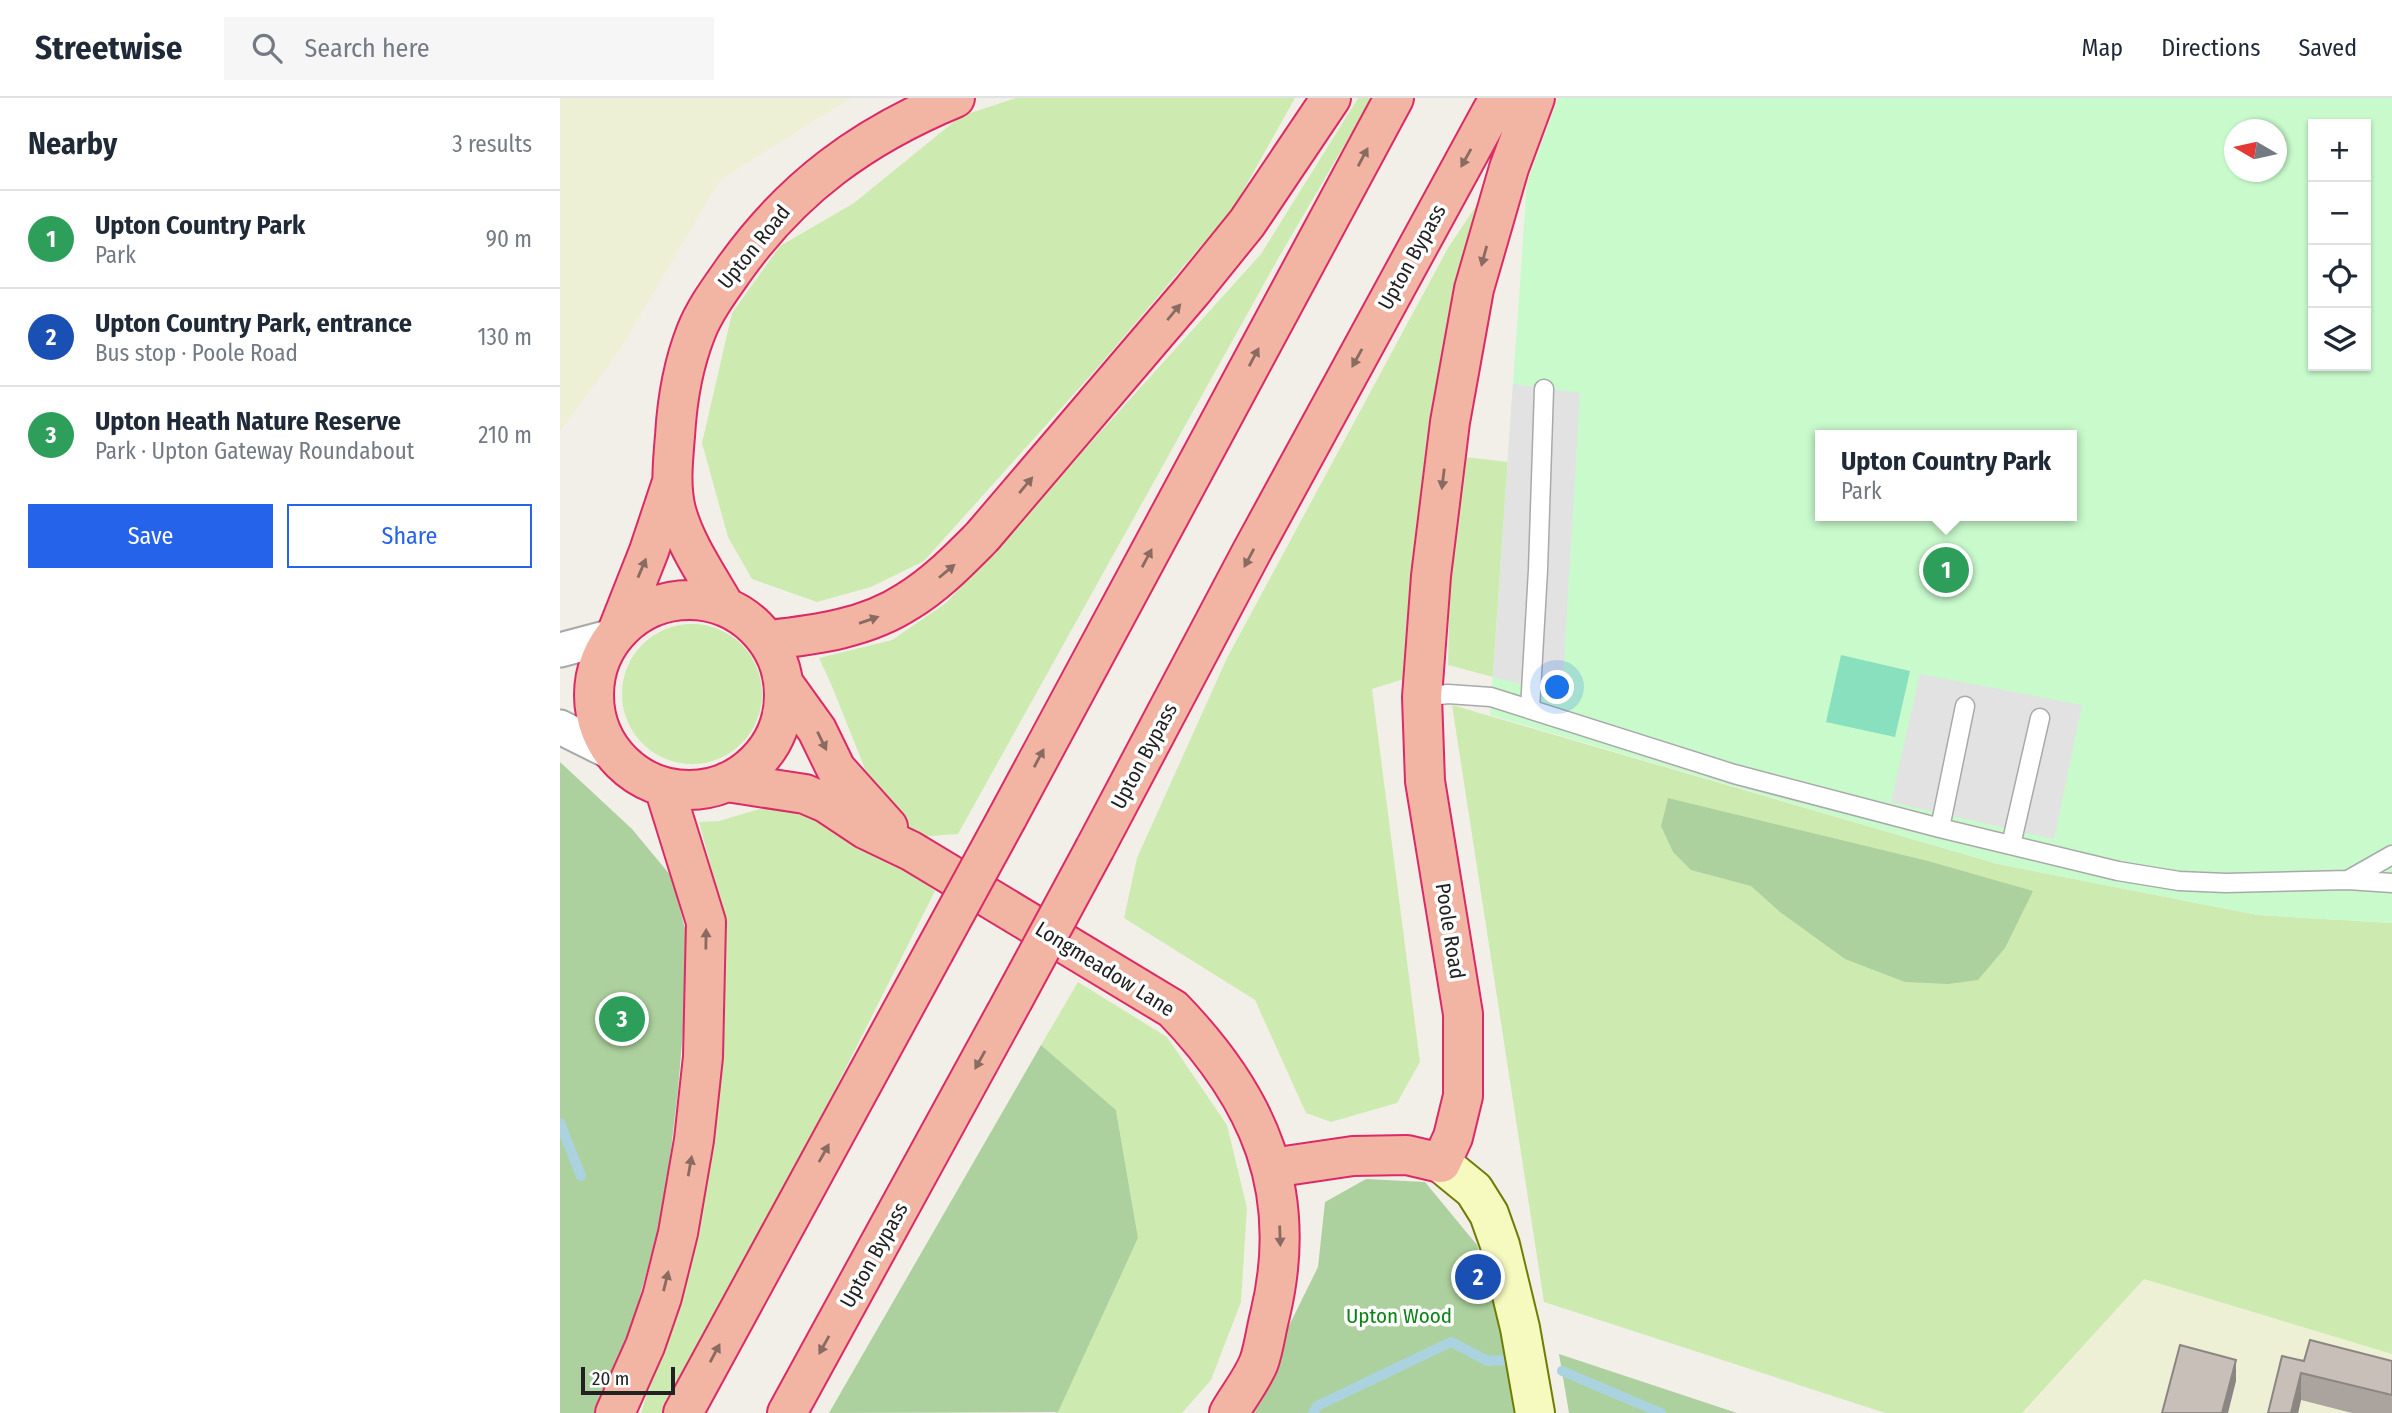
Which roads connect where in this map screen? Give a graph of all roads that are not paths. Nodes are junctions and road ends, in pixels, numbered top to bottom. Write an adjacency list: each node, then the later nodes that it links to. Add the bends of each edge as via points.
1 (955, 98): 7 (highway, Upton Road, via 909,117 845,156 790,202 737,265 696,332 677,399)
2 (1331, 98): 10 (highway, one-way to 2, via 827,632 885,614 952,567 1247,223)
3 (1394, 98): 30 (highway, one-way to 3, bridge)
4 (1499, 98): 31 (highway, Upton Bypass, one-way to 31, bridge)
5 (1535, 98): 13 (highway, Poole Road, one-way to 13, via 1474,289 1450,422)
6 (1544, 389): 15 (lane)
7 (672, 480): 8 (highway, Upton Road, via 676,510 692,551); 9 (highway, Upton Road, one-way to 7)
8 (724, 605): 9 (highway, via 696,599 666,601 640,613); 10 (highway, via 756,625)
9 (615, 634): 11 (street); 18 (highway, via 594,683 601,733)
10 (768, 640): 12 (highway)
11 (560, 650)
12 (785, 684): 19 (highway, via 783,714 772,743 753,766); 23 (highway, Longmeadow Lane, one-way to 23, via 817,730 835,769)
13 (1422, 697): 15 (lane, via 1491,697); 27 (highway, Poole Road, via 1425,781 1464,1014 1463,1096)
14 (1965, 706): 21 (lane)
15 (1531, 709): 21 (lane, via 1734,774)
16 (2040, 718): 22 (lane)
17 (560, 727): 18 (street)
18 (614, 754): 20 (highway, via 628,769)
19 (727, 782): 20 (highway, via 696,790); 23 (highway, Longmeadow Lane, via 805,794)
20 (664, 787): 29 (highway, one-way to 20, via 645,1346 678,1233 703,1056 706,922)
21 (1940, 828): 22 (lane)
22 (2011, 845): 25 (lane, via 2179,881)
23 (911, 851): 28 (highway, Longmeadow Lane, via 1173,1009 1201,1037 1238,1090)
24 (2392, 855): 25 (lane)
25 (2348, 880): 26 (lane)
26 (2392, 883)
27 (1441, 1163): 28 (highway, via 1407,1156 1353,1156); 33 (main road, via 1474,1190 1489,1214 1520,1328)
28 (1272, 1168): 32 (highway, Longmeadow Lane, one-way to 32, via 1281,1236 1277,1286 1258,1363)
29 (615, 1413)
30 (683, 1413)
31 (787, 1413)
32 (1229, 1413)
33 (1535, 1413)

